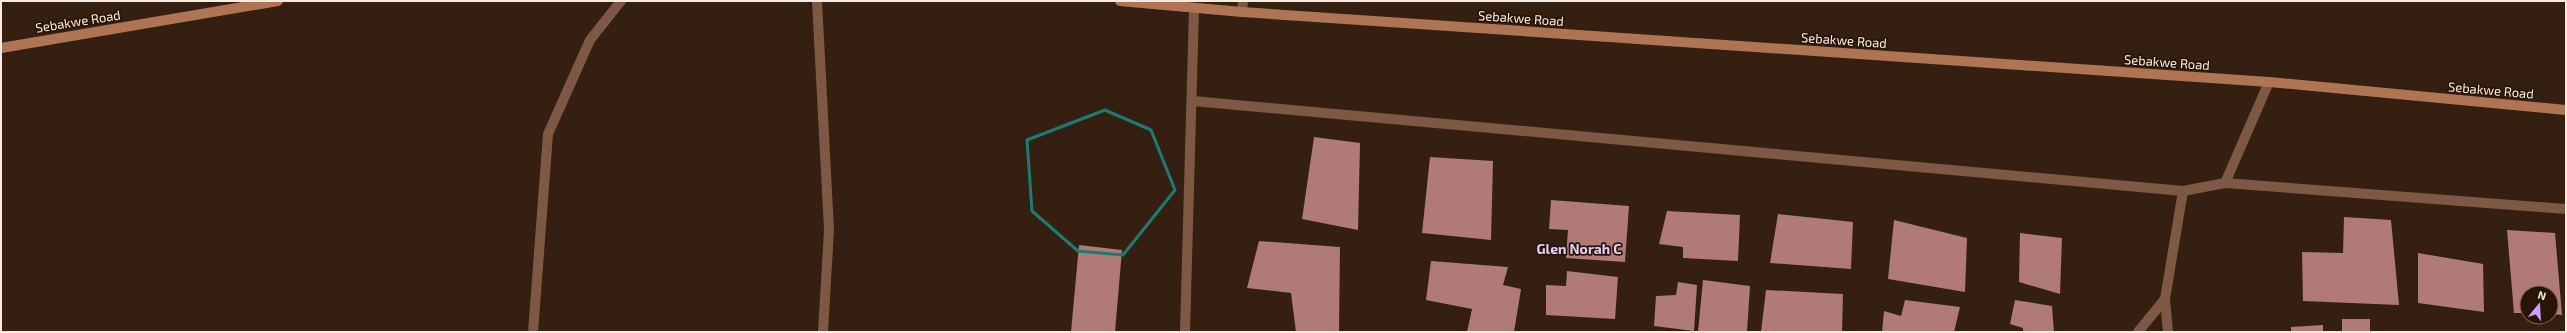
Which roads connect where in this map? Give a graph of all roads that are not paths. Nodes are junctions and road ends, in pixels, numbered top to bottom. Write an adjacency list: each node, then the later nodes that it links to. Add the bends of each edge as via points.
1 (278, 1): 8 (street, Sebakwe Road)
2 (621, 1): 16 (street, via 590,40 548,134)
3 (817, 1): 17 (street, via 829,230)
4 (1120, 1): 6 (street, Sebakwe Road)
5 (1243, 1): 7 (street)
6 (1194, 8): 7 (street, Sebakwe Road); 10 (street)
7 (1242, 12): 9 (street, Sebakwe Road)
8 (1, 48)
9 (2269, 82): 11 (street, Sebakwe Road); 12 (street)
10 (1193, 101): 13 (street); 18 (street)
11 (2566, 110)
12 (2225, 183): 13 (street); 14 (street)
13 (2183, 191): 15 (street)
14 (2566, 208)
15 (2165, 299): 19 (street); 20 (street)
16 (533, 332)
17 (823, 332)
18 (1185, 332)
19 (2138, 332)
20 (2168, 332)

